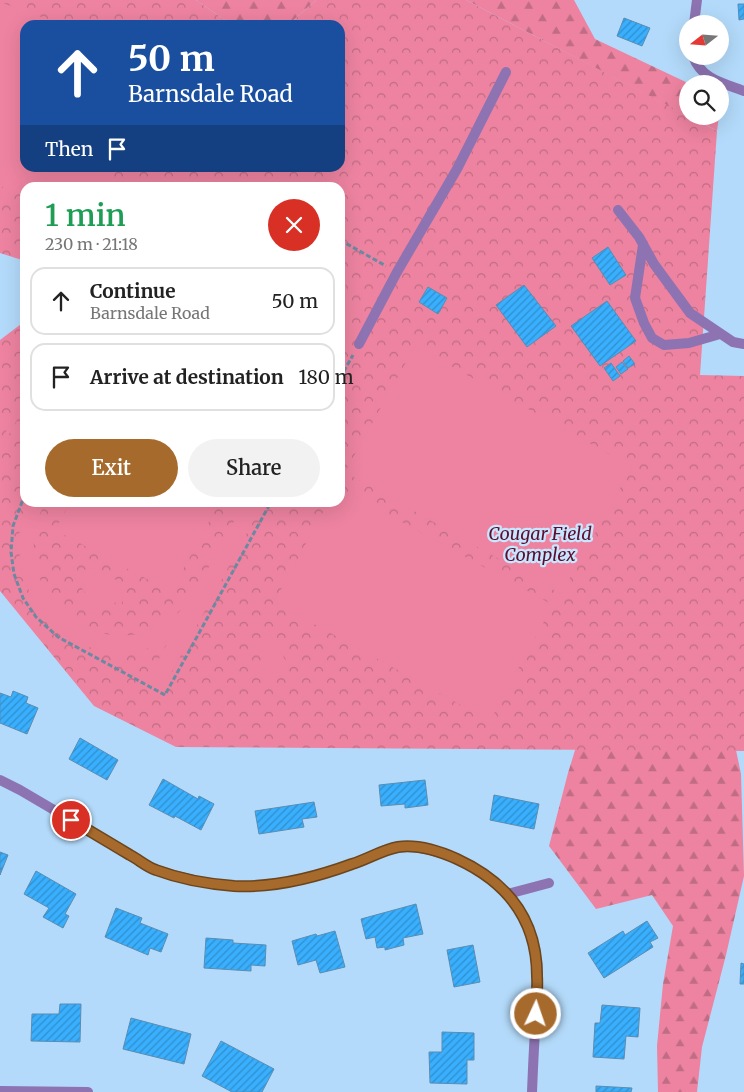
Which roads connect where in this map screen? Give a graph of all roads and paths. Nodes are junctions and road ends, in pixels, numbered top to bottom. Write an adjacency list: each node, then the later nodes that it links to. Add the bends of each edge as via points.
1 (697, 0): 2 (street)
2 (695, 15)
3 (698, 65): 5 (street, via 708,77)
4 (506, 72): 9 (street, via 457,169)
5 (744, 91)
6 (618, 210): 8 (street)
7 (345, 243): 9 (path)
8 (644, 245): 10 (street, via 690,313); 10 (street, via 635,298 652,338 664,346)
9 (398, 272): 11 (street)
10 (720, 334): 12 (street)
11 (359, 344): 13 (path)
12 (744, 344)
13 (345, 369)
14 (20, 507): 15 (path, via 13,526 11,552 14,574 23,598 36,617 58,636 165,695)
15 (269, 507)
16 (0, 780): 18 (street, via 156,870 197,881 234,886 295,881 354,864 388,849 413,846 471,865 492,878)
17 (549, 884): 18 (street)
18 (508, 894): 21 (street, via 528,927 538,975)
19 (0, 1091): 20 (street)
20 (88, 1092)
21 (532, 1092)

